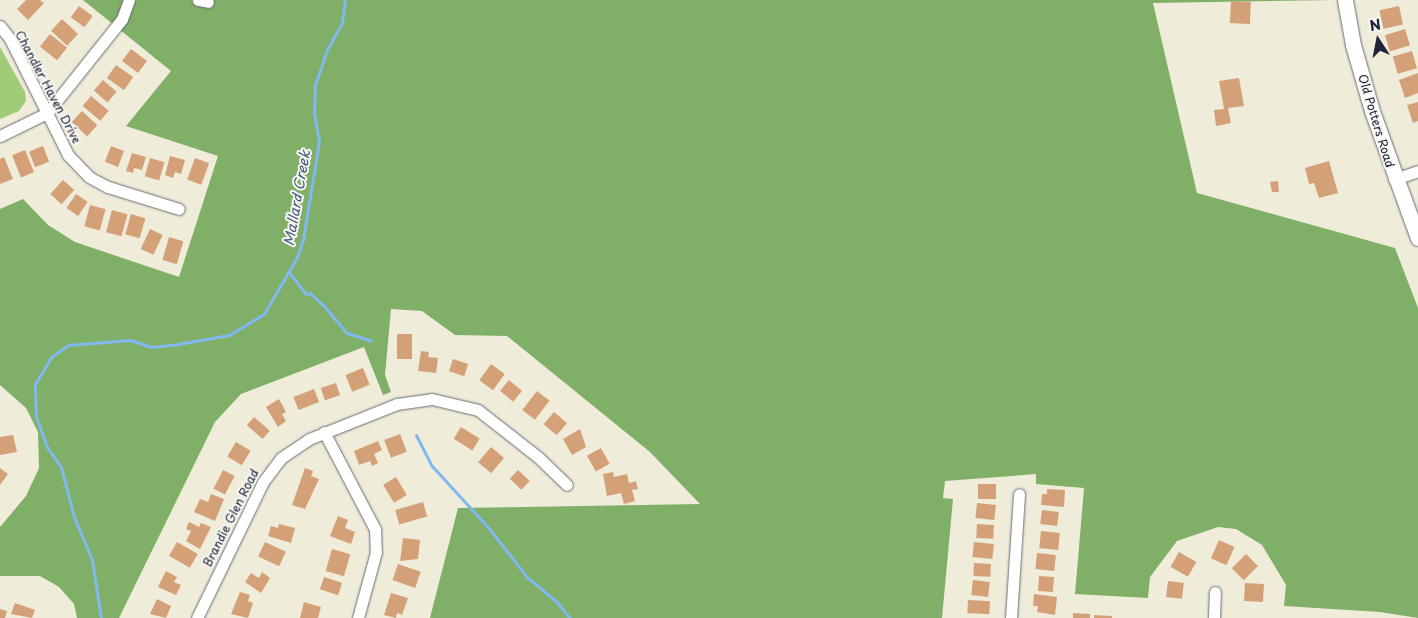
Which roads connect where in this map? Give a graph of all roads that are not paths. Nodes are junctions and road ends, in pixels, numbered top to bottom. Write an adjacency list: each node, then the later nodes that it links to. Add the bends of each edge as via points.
1 (130, 0): 4 (street, via 122,19)
2 (1345, 0): 7 (street, Old Potters Road, via 1352,45)
3 (0, 26): 4 (street, Chandler Haven Drive, via 10,39)
4 (47, 113): 5 (street); 8 (street, Chandler Haven Drive, via 68,155 89,178)
5 (0, 136)
6 (1418, 171): 7 (street)
7 (1394, 178): 9 (street, Old Potters Road)
8 (179, 209)
9 (1418, 238)
10 (324, 432): 11 (street, Brandie Glen Road, via 396,404 432,399 449,401 489,417); 14 (street, Brandie Glen Road, via 292,449 271,468); 15 (street, via 375,529 376,552)
11 (567, 485)
12 (1019, 494): 16 (street)
13 (1214, 592): 17 (street)
14 (196, 618)
15 (358, 618)
16 (1011, 618)
17 (1214, 618)

